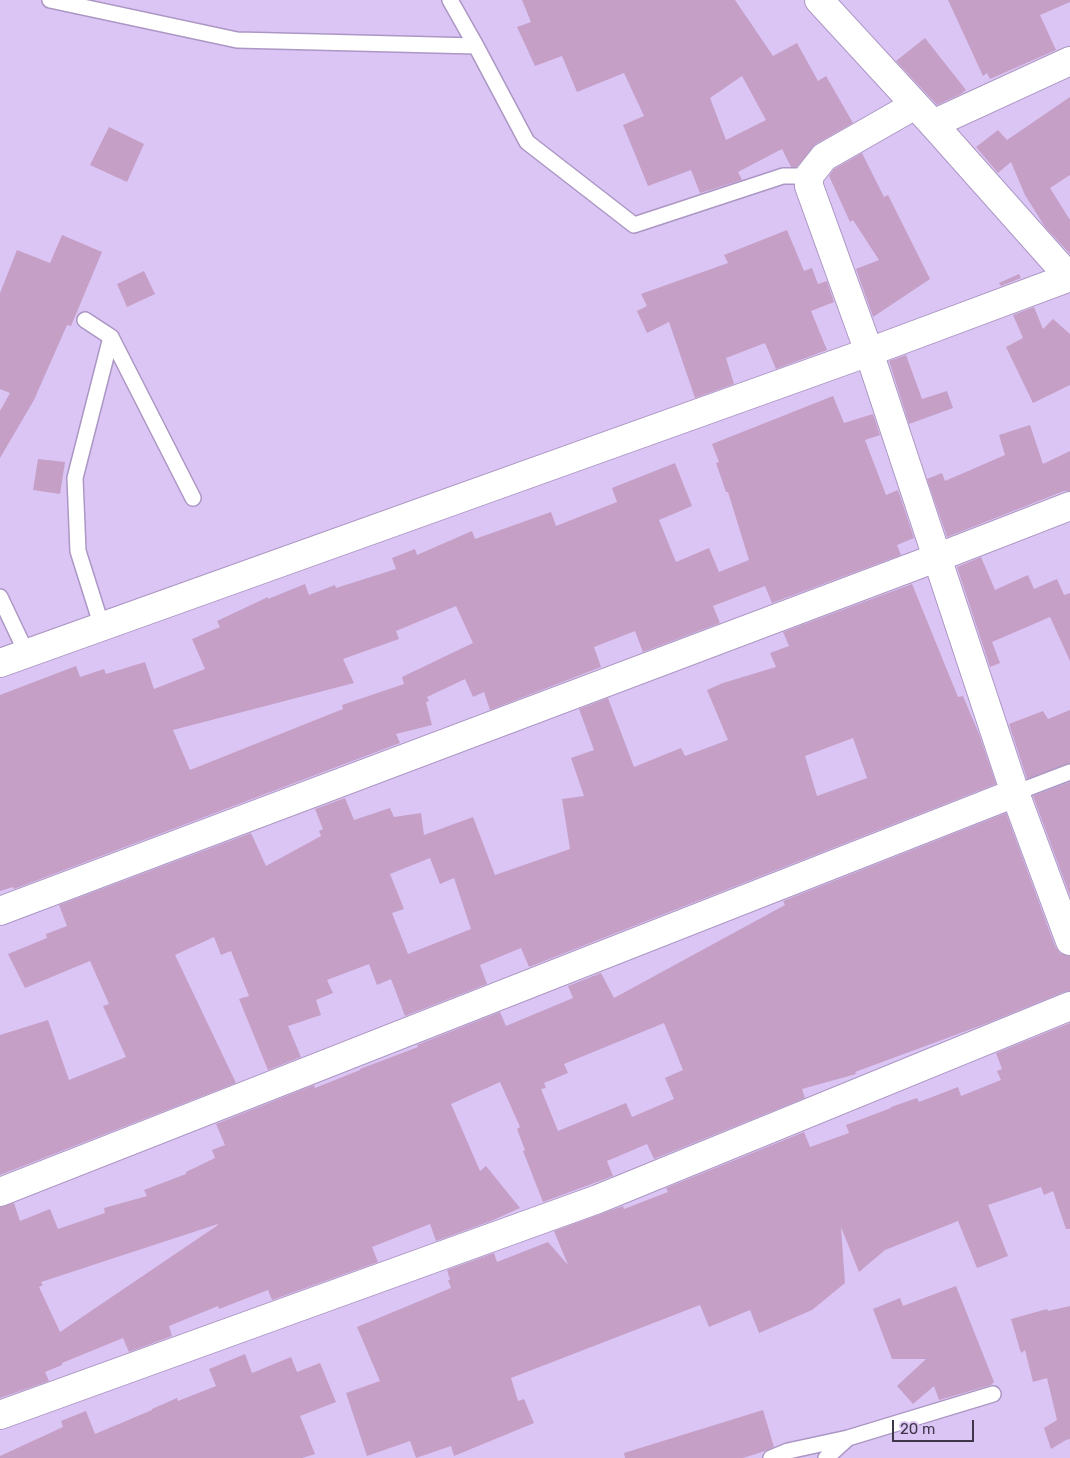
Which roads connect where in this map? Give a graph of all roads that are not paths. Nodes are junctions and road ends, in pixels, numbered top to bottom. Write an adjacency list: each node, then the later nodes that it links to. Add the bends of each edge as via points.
1 (50, 0): 4 (lane, via 237,40)
2 (450, 0): 4 (lane)
3 (819, 0): 6 (street)
4 (476, 46): 7 (lane, via 527,142 634,226 783,176)
5 (1070, 61): 6 (street)
6 (924, 114): 7 (street, via 824,157); 8 (street)
7 (810, 176): 11 (street, via 809,186)
8 (1070, 277): 11 (street)
9 (85, 320): 10 (lane)
10 (111, 337): 12 (lane); 16 (lane, via 75,478 78,551)
11 (869, 352): 14 (street); 16 (street)
12 (193, 498)
13 (1070, 506): 14 (street)
14 (936, 558): 20 (street); 21 (street)
15 (0, 597): 17 (lane)
16 (102, 627): 17 (street)
17 (27, 654): 18 (street)
18 (0, 663)
19 (1070, 772): 20 (lane)
20 (1015, 794): 22 (street); 24 (street)
21 (0, 911)
22 (1070, 941)
23 (1070, 1006): 26 (street, via 598,1199)
24 (0, 1192)
25 (993, 1394): 27 (lane)
26 (0, 1415)
27 (848, 1438): 28 (lane, via 788,1451); 29 (lane)
28 (771, 1458)
29 (826, 1458)

